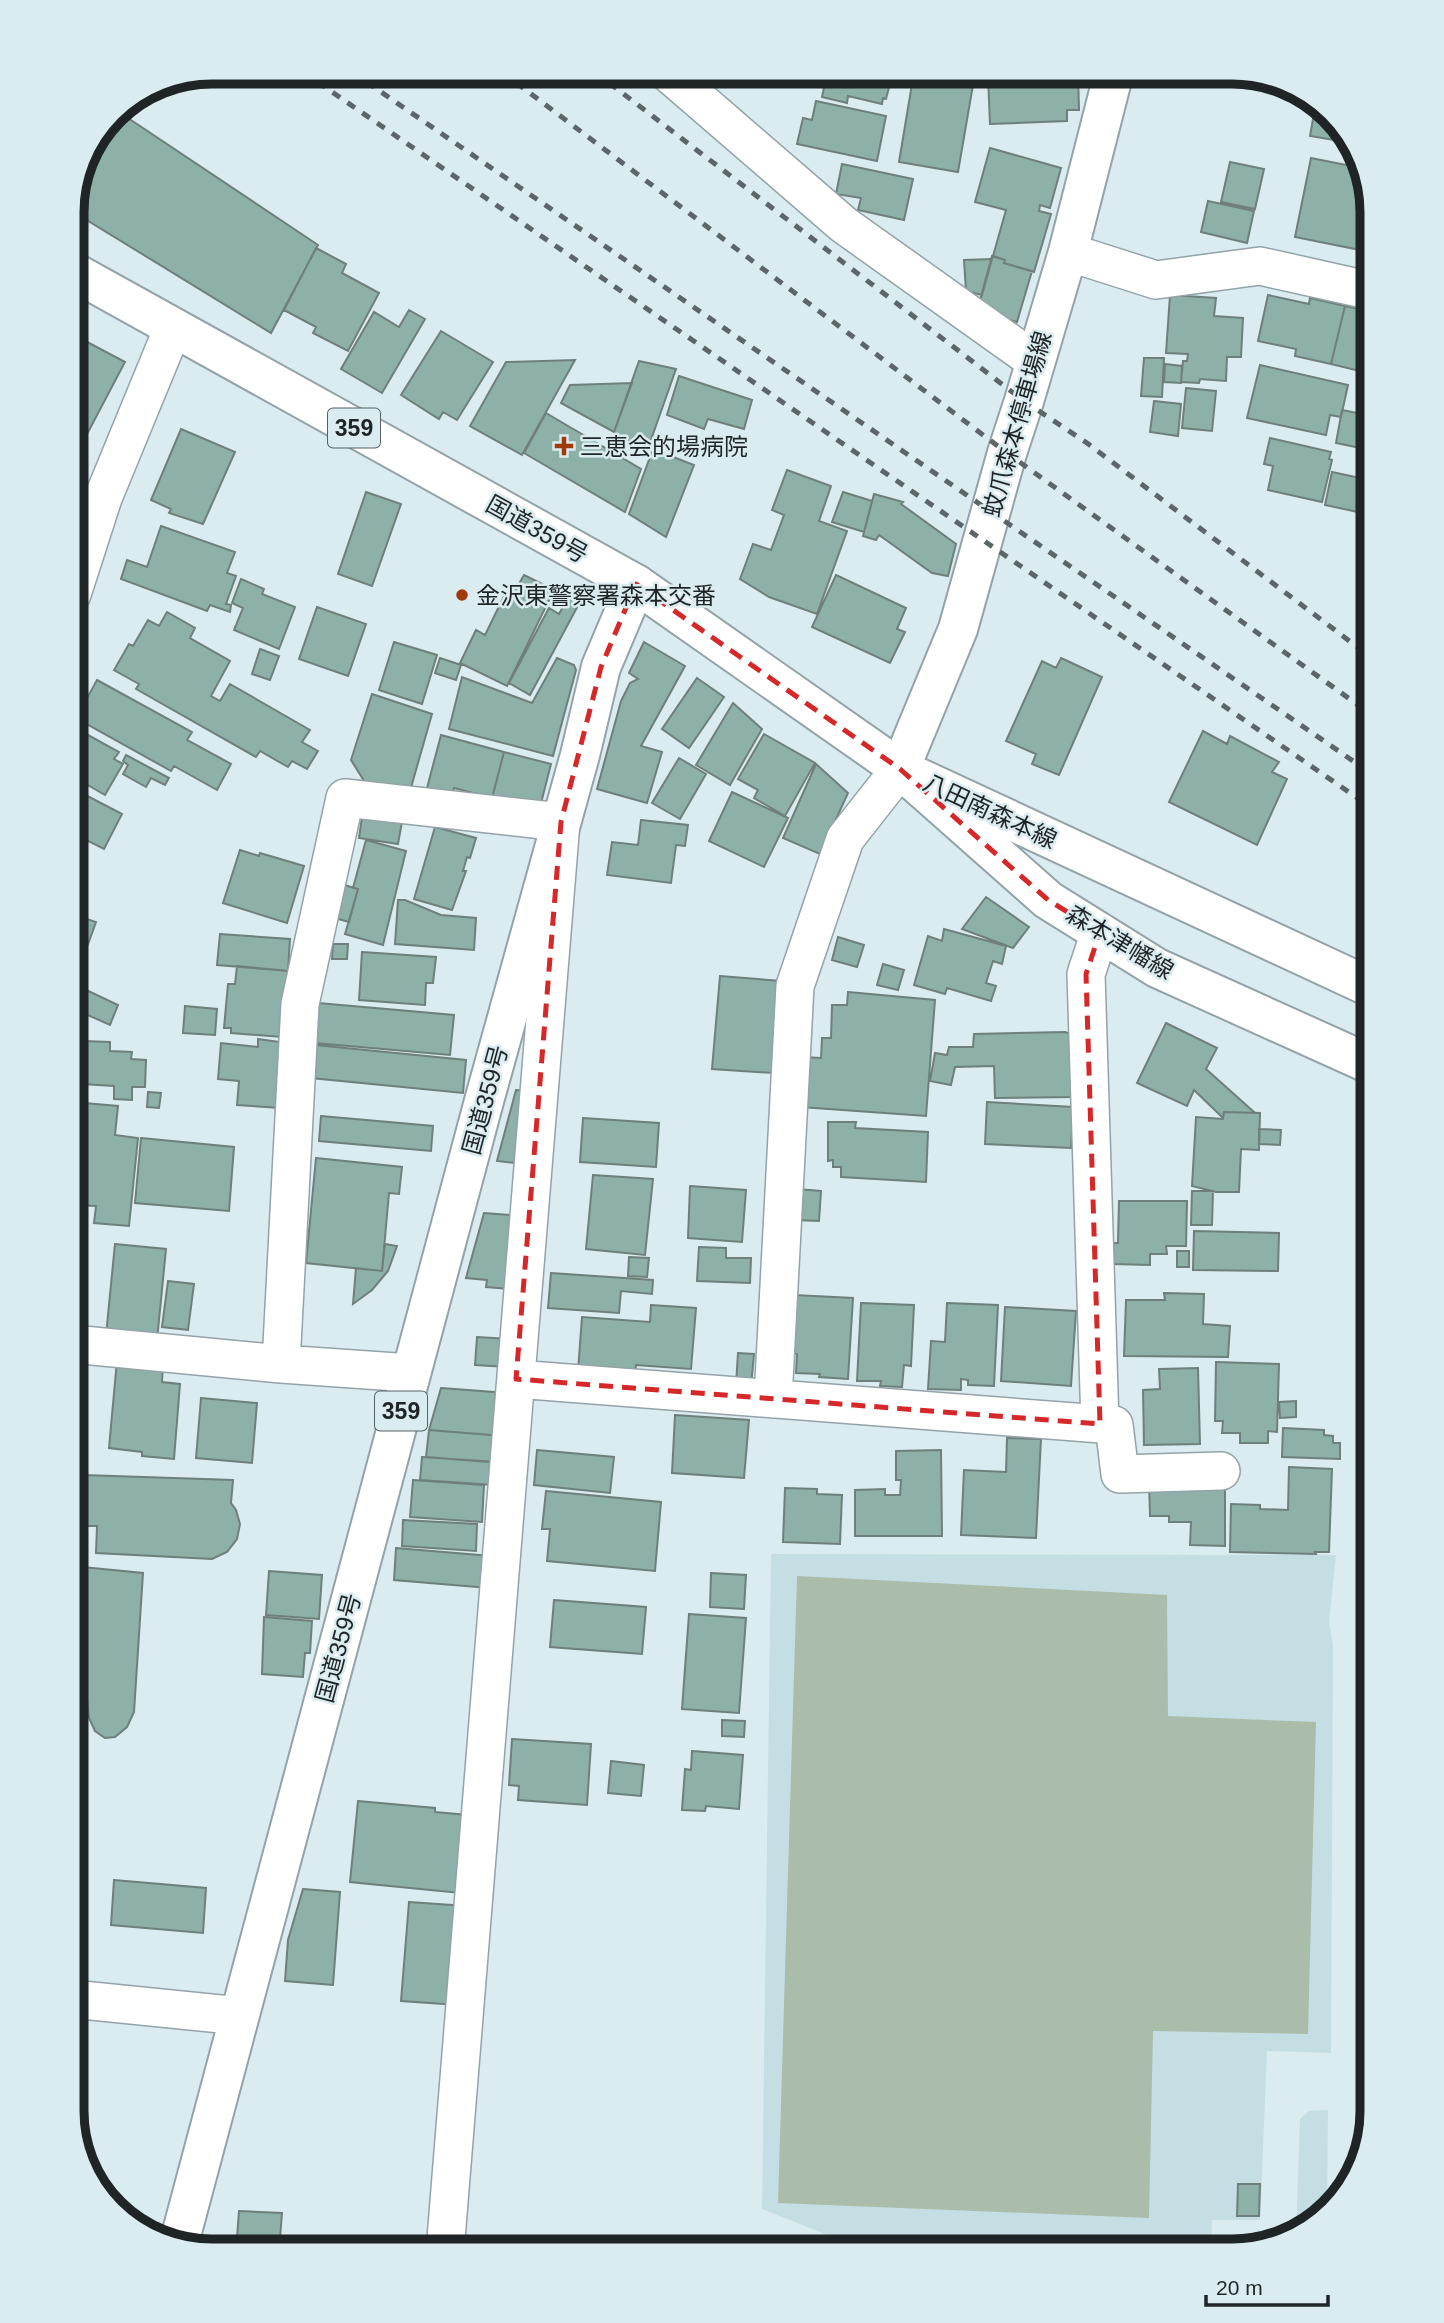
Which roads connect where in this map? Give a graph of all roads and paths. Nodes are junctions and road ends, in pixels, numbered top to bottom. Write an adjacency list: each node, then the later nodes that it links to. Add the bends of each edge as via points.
1 (681, 84): 7 (street, via 844,225)
2 (1111, 84): 3 (main road, 蚊爪森本停車場線)
3 (1068, 252): 5 (street, via 1156,280 1260,266); 7 (main road, 蚊爪森本停車場線)
4 (84, 278): 6 (main road, 国道359号 / 359)
5 (1360, 287)
6 (173, 328): 8 (street, via 103,498); 9 (main road, 国道359号 / 359)
7 (1035, 361): 10 (main road, 蚊爪森本停車場線, via 958,629)
8 (84, 557)
9 (636, 584): 10 (main road, 八田南森本線); 11 (main road, 国道359号 / 359, via 601,667)
10 (900, 769): 12 (main road, 森本津幡線, via 1048,900); 13 (main road, 八田南森本線); 19 (street, via 845,839 795,986)
11 (561, 822): 16 (street, via 345,798 300,1004); 17 (main road, 国道359号 / 359); 18 (street)
12 (1100, 932): 14 (main road, 森本津幡線, via 1157,968); 20 (street, via 1086,974)
13 (1360, 982)
14 (1360, 1060)
15 (84, 1345): 16 (street)
16 (282, 1364): 17 (street)
17 (411, 1373): 23 (main road, 国道359号 / 359)
18 (516, 1379): 19 (street); 25 (street)
19 (773, 1399): 20 (street)
20 (1100, 1424): 21 (street, via 1114,1425 1120,1474)
21 (1221, 1471)
22 (84, 2000): 23 (street)
23 (240, 2016): 24 (main road, 国道359号 / 359)
24 (181, 2235)
25 (446, 2239)

